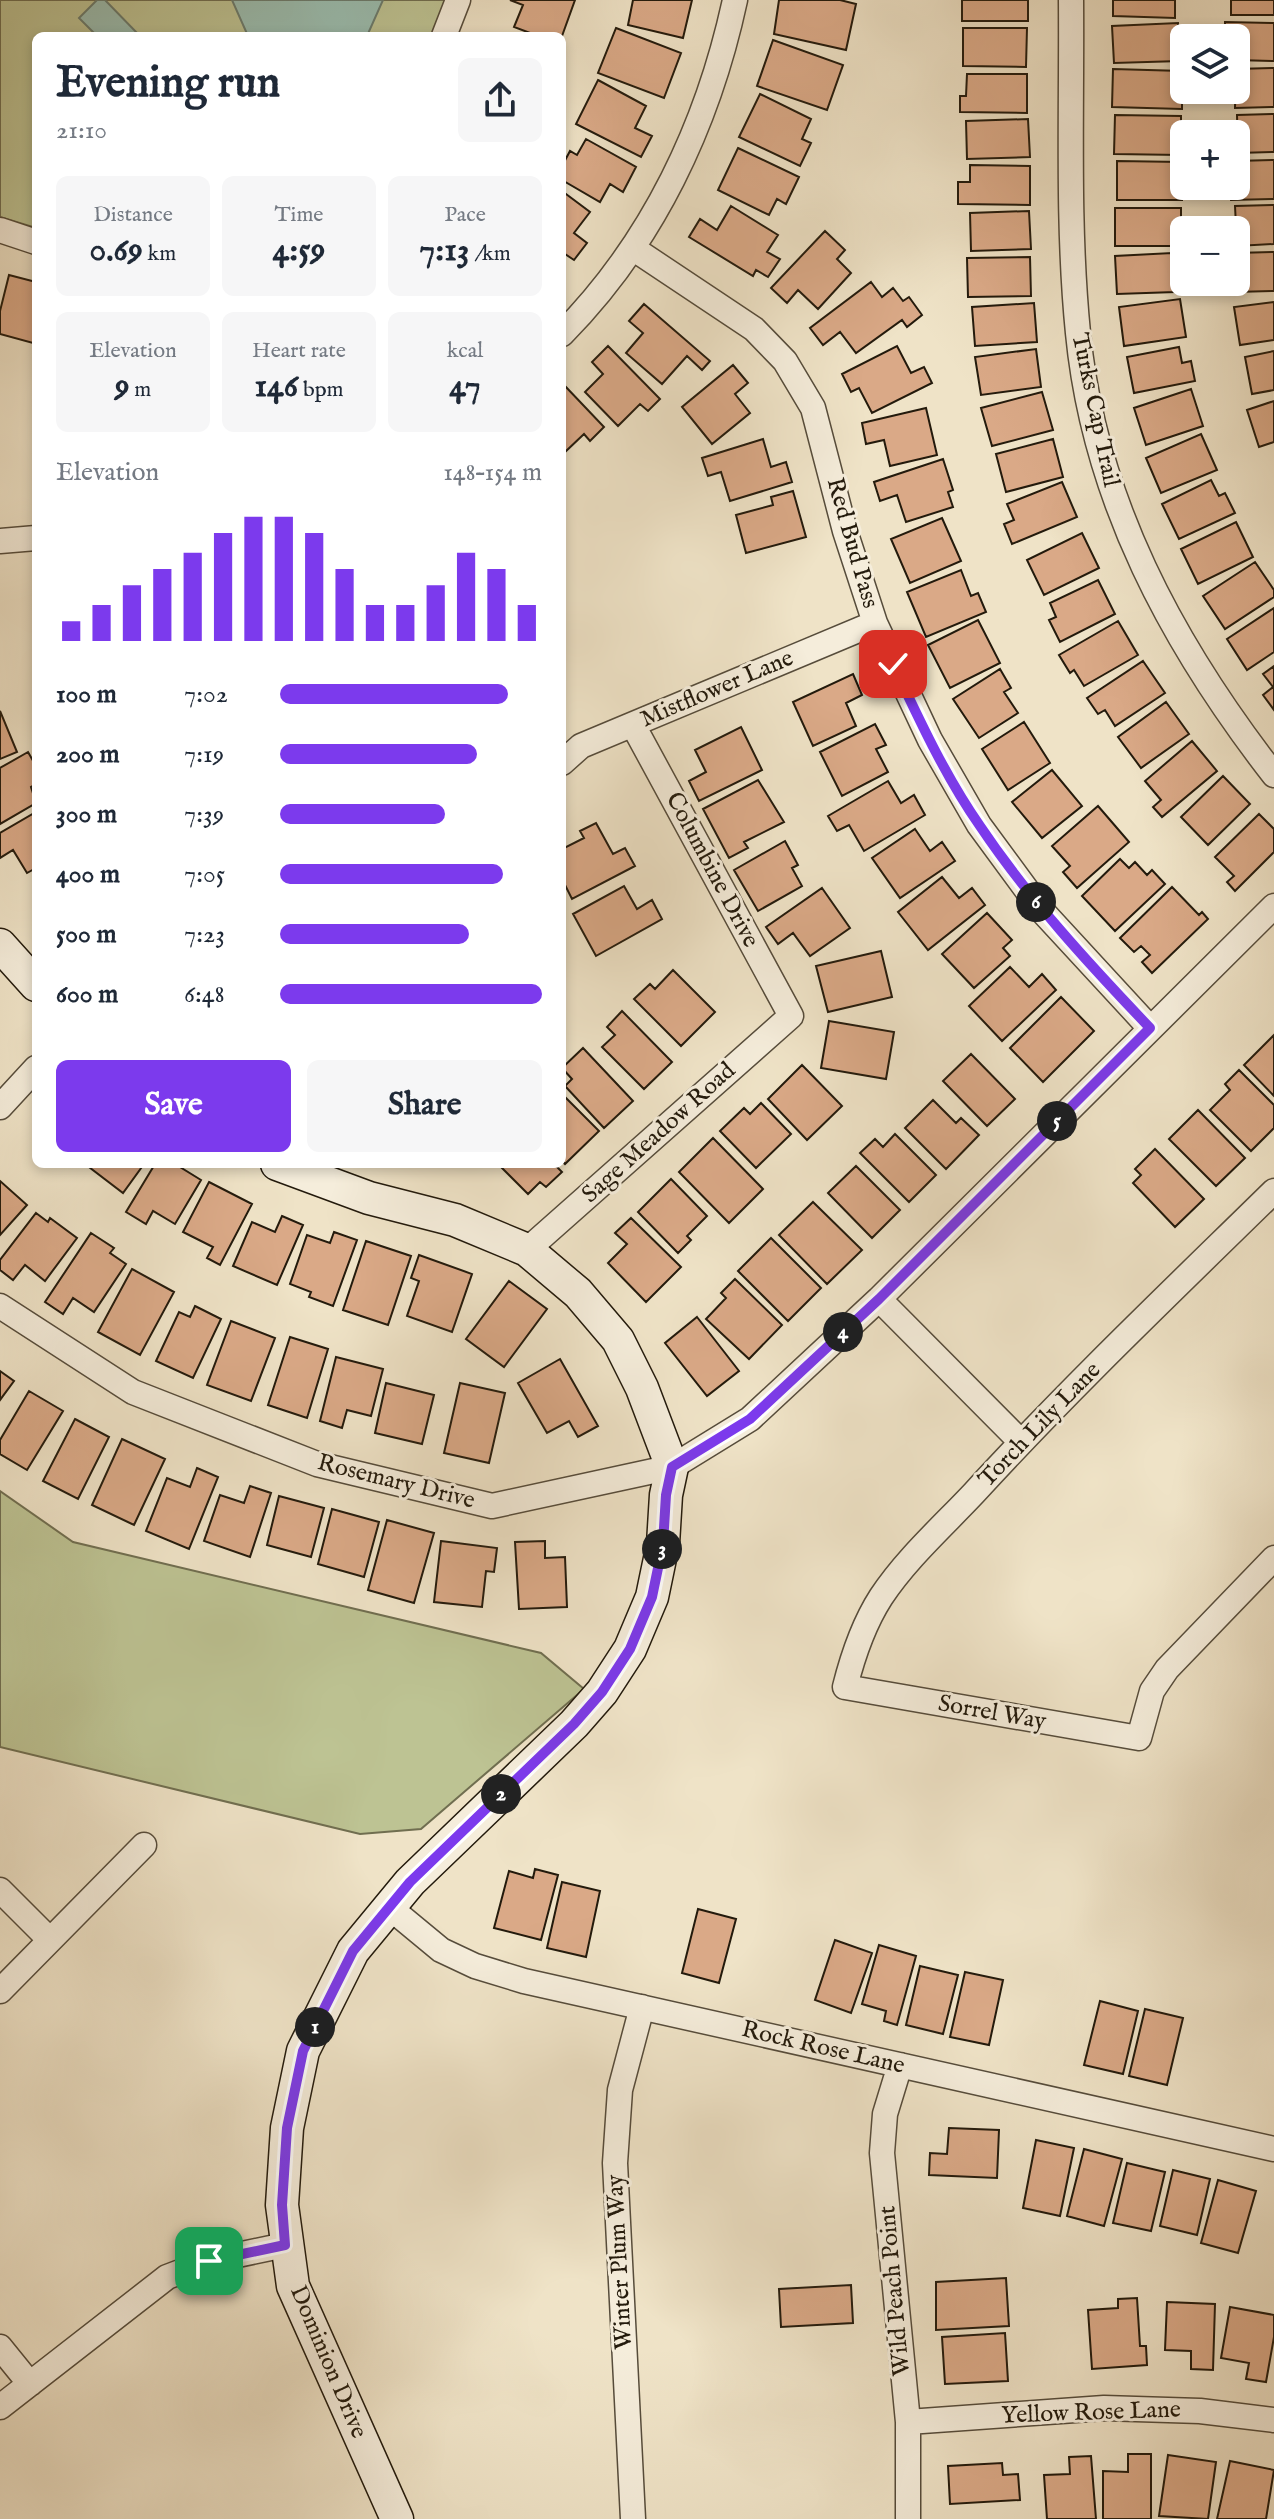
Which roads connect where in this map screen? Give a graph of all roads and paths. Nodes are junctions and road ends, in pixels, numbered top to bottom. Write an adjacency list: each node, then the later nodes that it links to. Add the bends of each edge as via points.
1 (458, 0): 4 (street)
2 (735, 0): 7 (street, via 701,119)
3 (1071, 0): 14 (street, Turks Cap Trail, via 1078,335 1112,494 1141,566 1179,638 1224,711)
4 (446, 32)
5 (0, 230): 6 (street)
6 (32, 241)
7 (634, 249): 8 (street); 11 (street, Red Bud Pass, via 754,329 785,361 813,408)
8 (566, 330)
9 (32, 538): 10 (street)
10 (0, 541)
11 (875, 623): 12 (street, Mistflower Lane); 19 (street, Red Bud Pass, via 930,740 979,825 1043,912)
12 (633, 725): 13 (street, Mistflower Lane, via 581,746); 18 (street, Columbine Drive)
13 (566, 759)
14 (1274, 775)
15 (1274, 906): 19 (street, Rosemary Drive)
16 (0, 945): 17 (street)
17 (32, 981)
18 (791, 1016): 24 (street, Sage Meadow Road)
19 (1150, 1028): 25 (street, Rosemary Drive)
20 (32, 1072): 21 (street)
21 (0, 1107)
22 (288, 1168): 24 (street, via 369,1198 455,1220)
23 (1274, 1191): 27 (street, Torch Lily Lane)
24 (527, 1250): 28 (street, via 578,1293 618,1340)
25 (879, 1299): 27 (street); 28 (street, Rosemary Drive, via 750,1419)
26 (0, 1306): 28 (street, Rosemary Drive, via 133,1392 317,1464 492,1506)
27 (1021, 1442): 30 (street, Torch Lily Lane, via 883,1594 854,1650)
28 (672, 1467): 33 (street, Dominion Drive, via 652,1597 630,1649 574,1724)
29 (1271, 1567): 30 (street, Sorrel Way, via 1167,1669 1152,1691 1139,1738)
30 (845, 1687)
31 (144, 1845): 34 (street)
32 (0, 1890): 34 (street)
33 (389, 1907): 36 (street, Rock Rose Lane, via 441,1950 475,1966); 39 (street, Dominion Drive, via 353,1951 303,2051 287,2128)
34 (50, 1940): 35 (street)
35 (0, 1991)
36 (642, 2007): 37 (street, Rock Rose Lane); 46 (street, Winter Plum Way, via 620,2090 615,2163)
37 (900, 2065): 38 (street, Rock Rose Lane); 44 (street, Wild Peach Point, via 885,2114 882,2153)
38 (1274, 2149)
39 (285, 2245): 41 (street, via 209,2261 167,2277); 45 (street, Dominion Drive, via 293,2286)
40 (0, 2347): 41 (street)
41 (30, 2384): 42 (street)
42 (0, 2407)
43 (1274, 2420): 44 (street, Yellow Rose Lane, via 1104,2408)
44 (908, 2422): 47 (street, Wild Peach Point)
45 (393, 2518)
46 (633, 2519)
47 (908, 2519)

